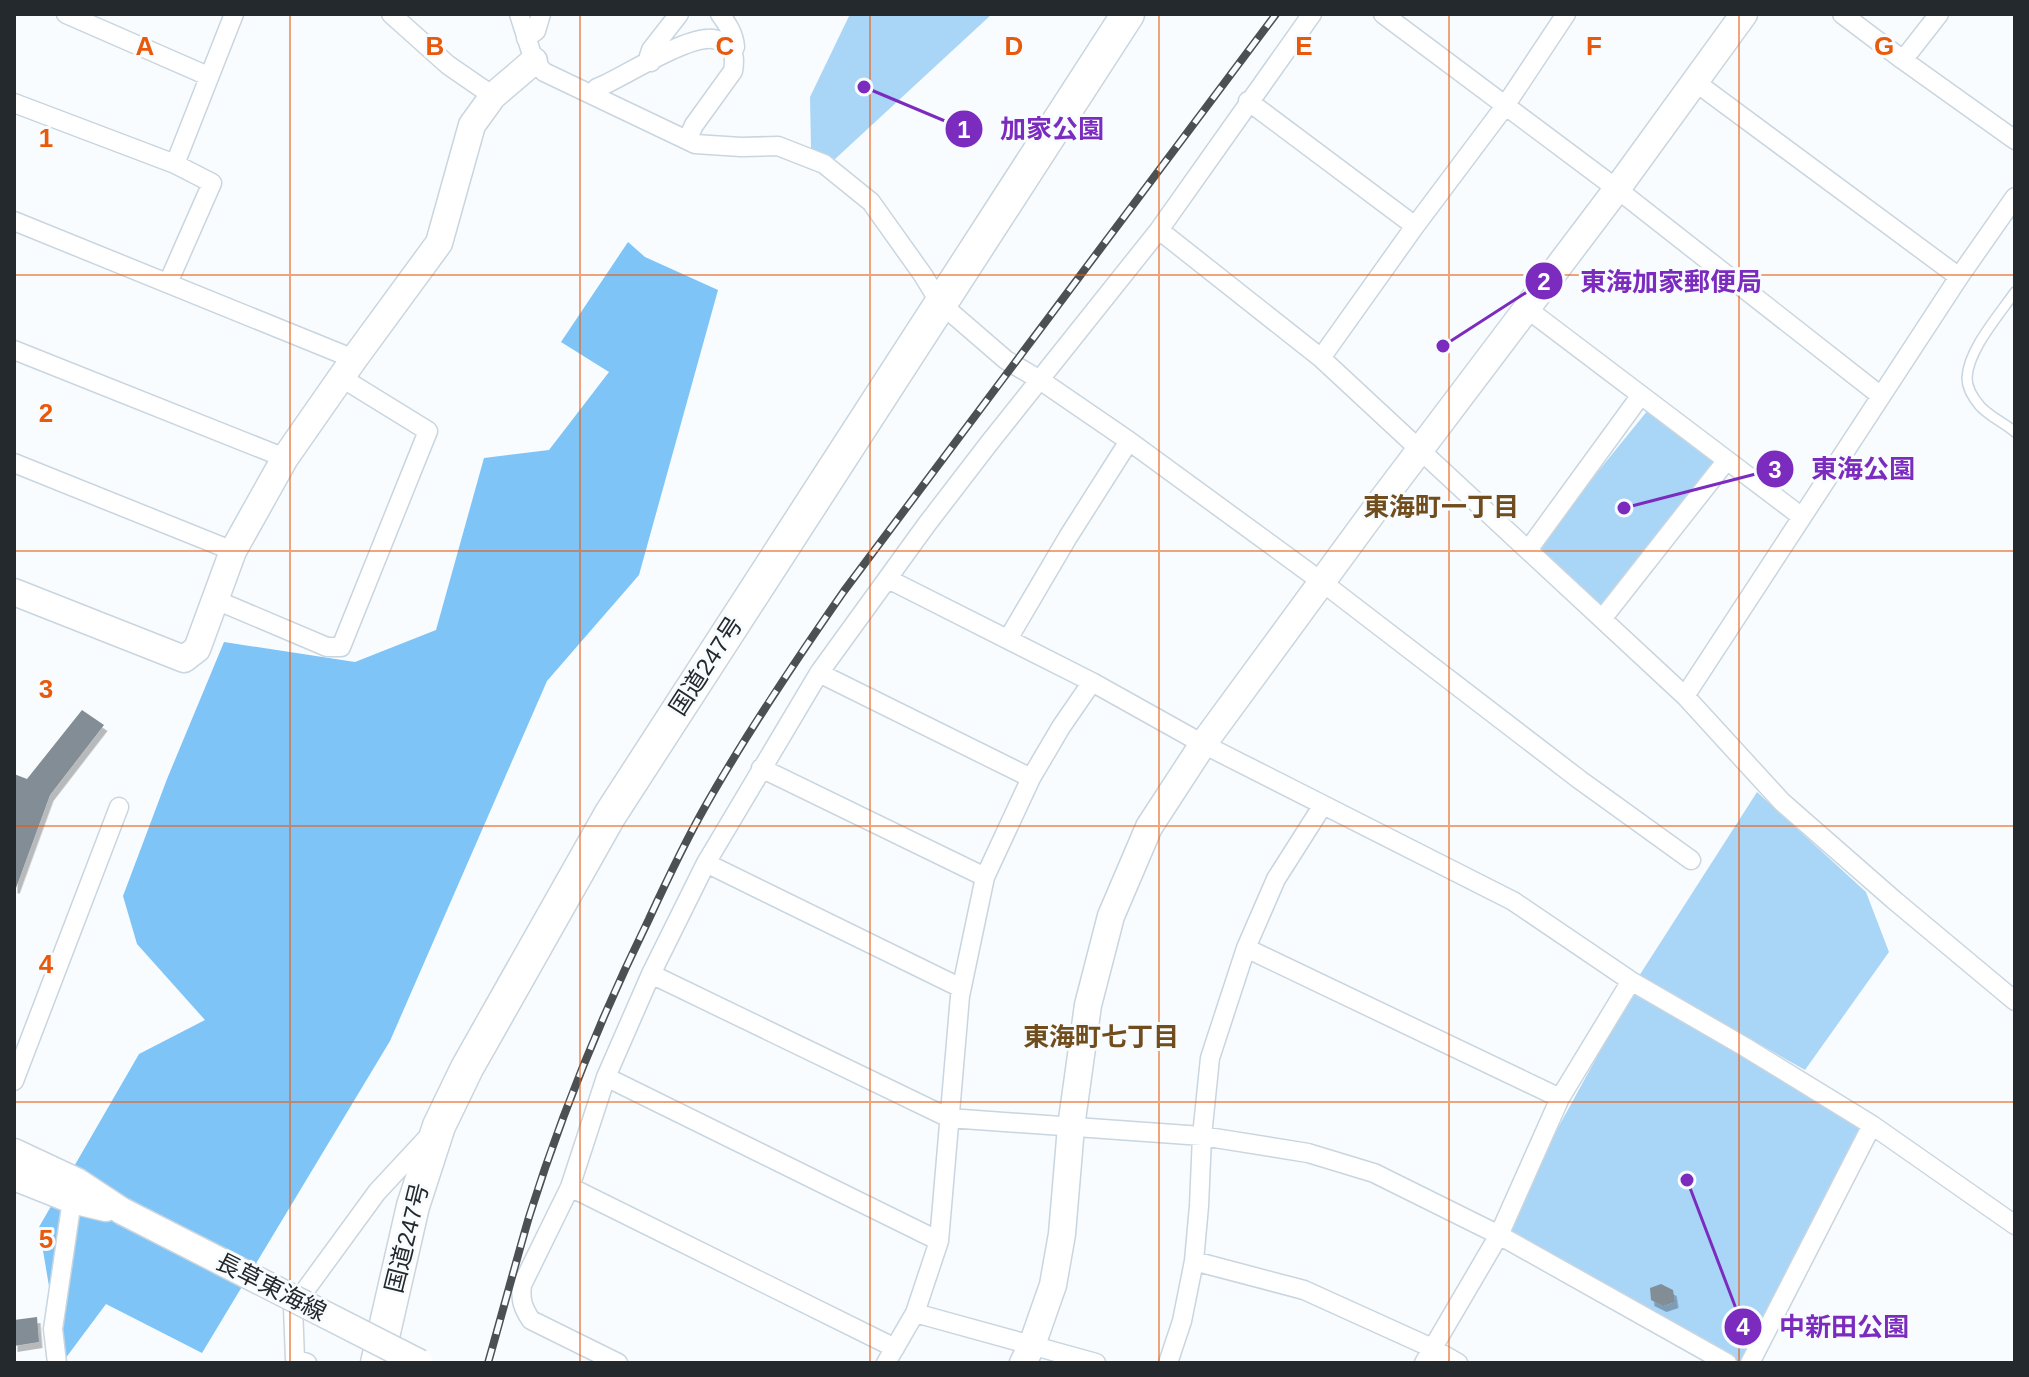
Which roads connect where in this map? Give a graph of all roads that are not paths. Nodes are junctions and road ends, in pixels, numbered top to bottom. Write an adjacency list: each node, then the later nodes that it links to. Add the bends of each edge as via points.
1 (66, 14): 19 (street)
2 (234, 14): 19 (street)
3 (391, 14): 22 (street, via 448,65)
4 (519, 14): 15 (street)
5 (541, 14): 15 (street)
6 (679, 14): 18 (street, via 651,50)
7 (720, 14): 16 (street, via 734,40)
8 (1128, 14): 37 (highway, 国道247号)
9 (1312, 14): 23 (street)
10 (1383, 14): 25 (street)
11 (1566, 14): 25 (street)
12 (1744, 14): 20 (street)
13 (1842, 14): 17 (street)
14 (1939, 14): 17 (street)
15 (530, 49): 21 (street, via 544,72); 22 (street)
16 (732, 51): 18 (street, via 717,40 701,39); 26 (street, via 733,71)
17 (1903, 60): 27 (street)
18 (651, 62): 21 (street)
19 (208, 76): 28 (street)
20 (1694, 81): 29 (street); 34 (street)
21 (592, 94): 26 (street)
22 (493, 96): 41 (street, via 472,125 439,243)
23 (1248, 101): 32 (street); 33 (street)
24 (14, 103): 28 (street)
25 (1505, 106): 29 (street); 32 (street)
26 (687, 140): 37 (street, via 778,146 824,164 871,202)
27 (2015, 140)
28 (175, 164): 35 (street, via 212,183)
29 (1617, 189): 38 (street); 44 (street)
30 (2015, 197): 34 (street)
31 (14, 221): 35 (street)
32 (1415, 226): 40 (street)
33 (1159, 230): 40 (street); 42 (street)
34 (1959, 277): 44 (street)
35 (168, 283): 41 (street)
36 (2015, 292): 45 (lane, via 1976,349 1967,381 1981,407)
37 (940, 303): 42 (street, via 1006,360); 81 (highway, 国道247号, via 610,815)
38 (1526, 308): 43 (street); 47 (street)
39 (14, 350): 48 (street)
40 (1321, 358): 47 (street)
41 (348, 368): 48 (street); 57 (street, via 428,431 341,647 327,647)
42 (1040, 380): 46 (street); 54 (street)
43 (1641, 395): 49 (street); 52 (street)
44 (1881, 396): 51 (street)
45 (2015, 432)
46 (1129, 441): 55 (street); 59 (street)
47 (1420, 449): 52 (street); 55 (street)
48 (285, 458): 53 (street)
49 (1727, 460): 51 (street); 58 (street)
50 (14, 463): 53 (street)
51 (1802, 517): 62 (street)
52 (1528, 550): 58 (street)
53 (233, 551): 57 (street)
54 (888, 579): 59 (street); 60 (street)
55 (1322, 582): 63 (street); 68 (street)
56 (14, 592): 57 (street, via 184,659 197,649)
57 (216, 600)
58 (1602, 619): 62 (street)
59 (1008, 639): 61 (street)
60 (819, 673): 64 (street); 65 (street)
61 (1092, 682): 63 (street); 65 (street)
62 (1685, 696): 75 (street, via 1782,802)
63 (1203, 744): 66 (street); 82 (street, via 1149,827 1111,916 1088,1005)
64 (761, 768): 69 (street); 70 (street)
65 (1031, 778): 70 (street)
66 (1323, 805): 71 (street, via 1276,879); 73 (street, via 1513,901)
67 (119, 807): 77 (street)
68 (1691, 860)
69 (706, 863): 72 (street); 74 (street)
70 (985, 877): 74 (street)
71 (1246, 948): 78 (street); 83 (street, via 1210,1058)
72 (651, 974): 76 (street); 79 (street)
73 (1631, 981): 78 (street); 80 (street)
74 (961, 988): 79 (street)
75 (2015, 1001)
76 (606, 1077): 86 (street); 91 (street)
77 (14, 1081)
78 (1560, 1098): 90 (street)
79 (949, 1118): 82 (street); 91 (street)
80 (1872, 1125): 89 (street); 106 (street)
81 (439, 1126): 99 (street, via 377,1192 293,1307 295,1359); 100 (highway, 国道247号, via 413,1206)
82 (1071, 1127): 83 (street); 94 (street, via 1053,1285)
83 (1202, 1136): 90 (street, via 1308,1153 1374,1173); 92 (street)
84 (14, 1152): 88 (street, 長草東海線, via 78,1182)
85 (14, 1177): 87 (street, 長草東海線)
86 (570, 1187): 95 (street); 97 (street, via 520,1296 531,1320)
87 (72, 1200): 88 (street, 長草東海線); 98 (street, via 53,1329)
88 (122, 1211): 101 (street, 長草東海線, bridge)
89 (2015, 1225)
90 (1499, 1235): 96 (street); 105 (street)
91 (939, 1241): 93 (street)
92 (1194, 1261): 96 (street, via 1304,1290); 103 (street)
93 (915, 1313): 94 (street); 95 (street)
94 (1028, 1354): 102 (street)
95 (891, 1356)
96 (1428, 1356): 104 (street)
97 (611, 1361)
98 (57, 1363)
99 (307, 1363)
100 (377, 1363)
101 (420, 1363)
102 (1096, 1363)
103 (1168, 1363)
104 (1458, 1363)
105 (1727, 1363)
106 (1750, 1363)

